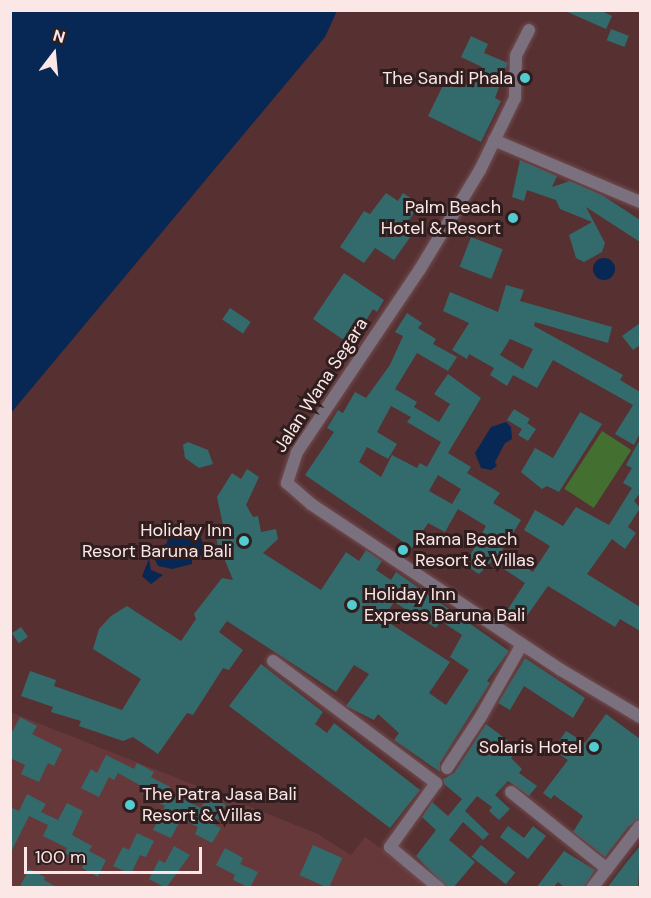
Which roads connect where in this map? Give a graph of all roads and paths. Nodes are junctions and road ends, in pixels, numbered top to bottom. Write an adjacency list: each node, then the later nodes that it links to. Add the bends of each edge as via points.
1 (530, 30): 2 (street, Jalan Wana Segara, via 516,56 515,98)
2 (494, 140): 3 (street); 4 (street, Jalan Wana Segara, via 420,269 297,452 287,483 310,504)
3 (640, 202)
4 (522, 644): 6 (street, Jalan Wana Segara); 7 (street)
5 (273, 661): 11 (street, via 436,783 390,847)
6 (640, 717)
7 (447, 768)
8 (511, 792): 10 (street)
9 (640, 826): 10 (street)
10 (607, 869): 12 (street)
11 (439, 888)
12 (592, 888)

